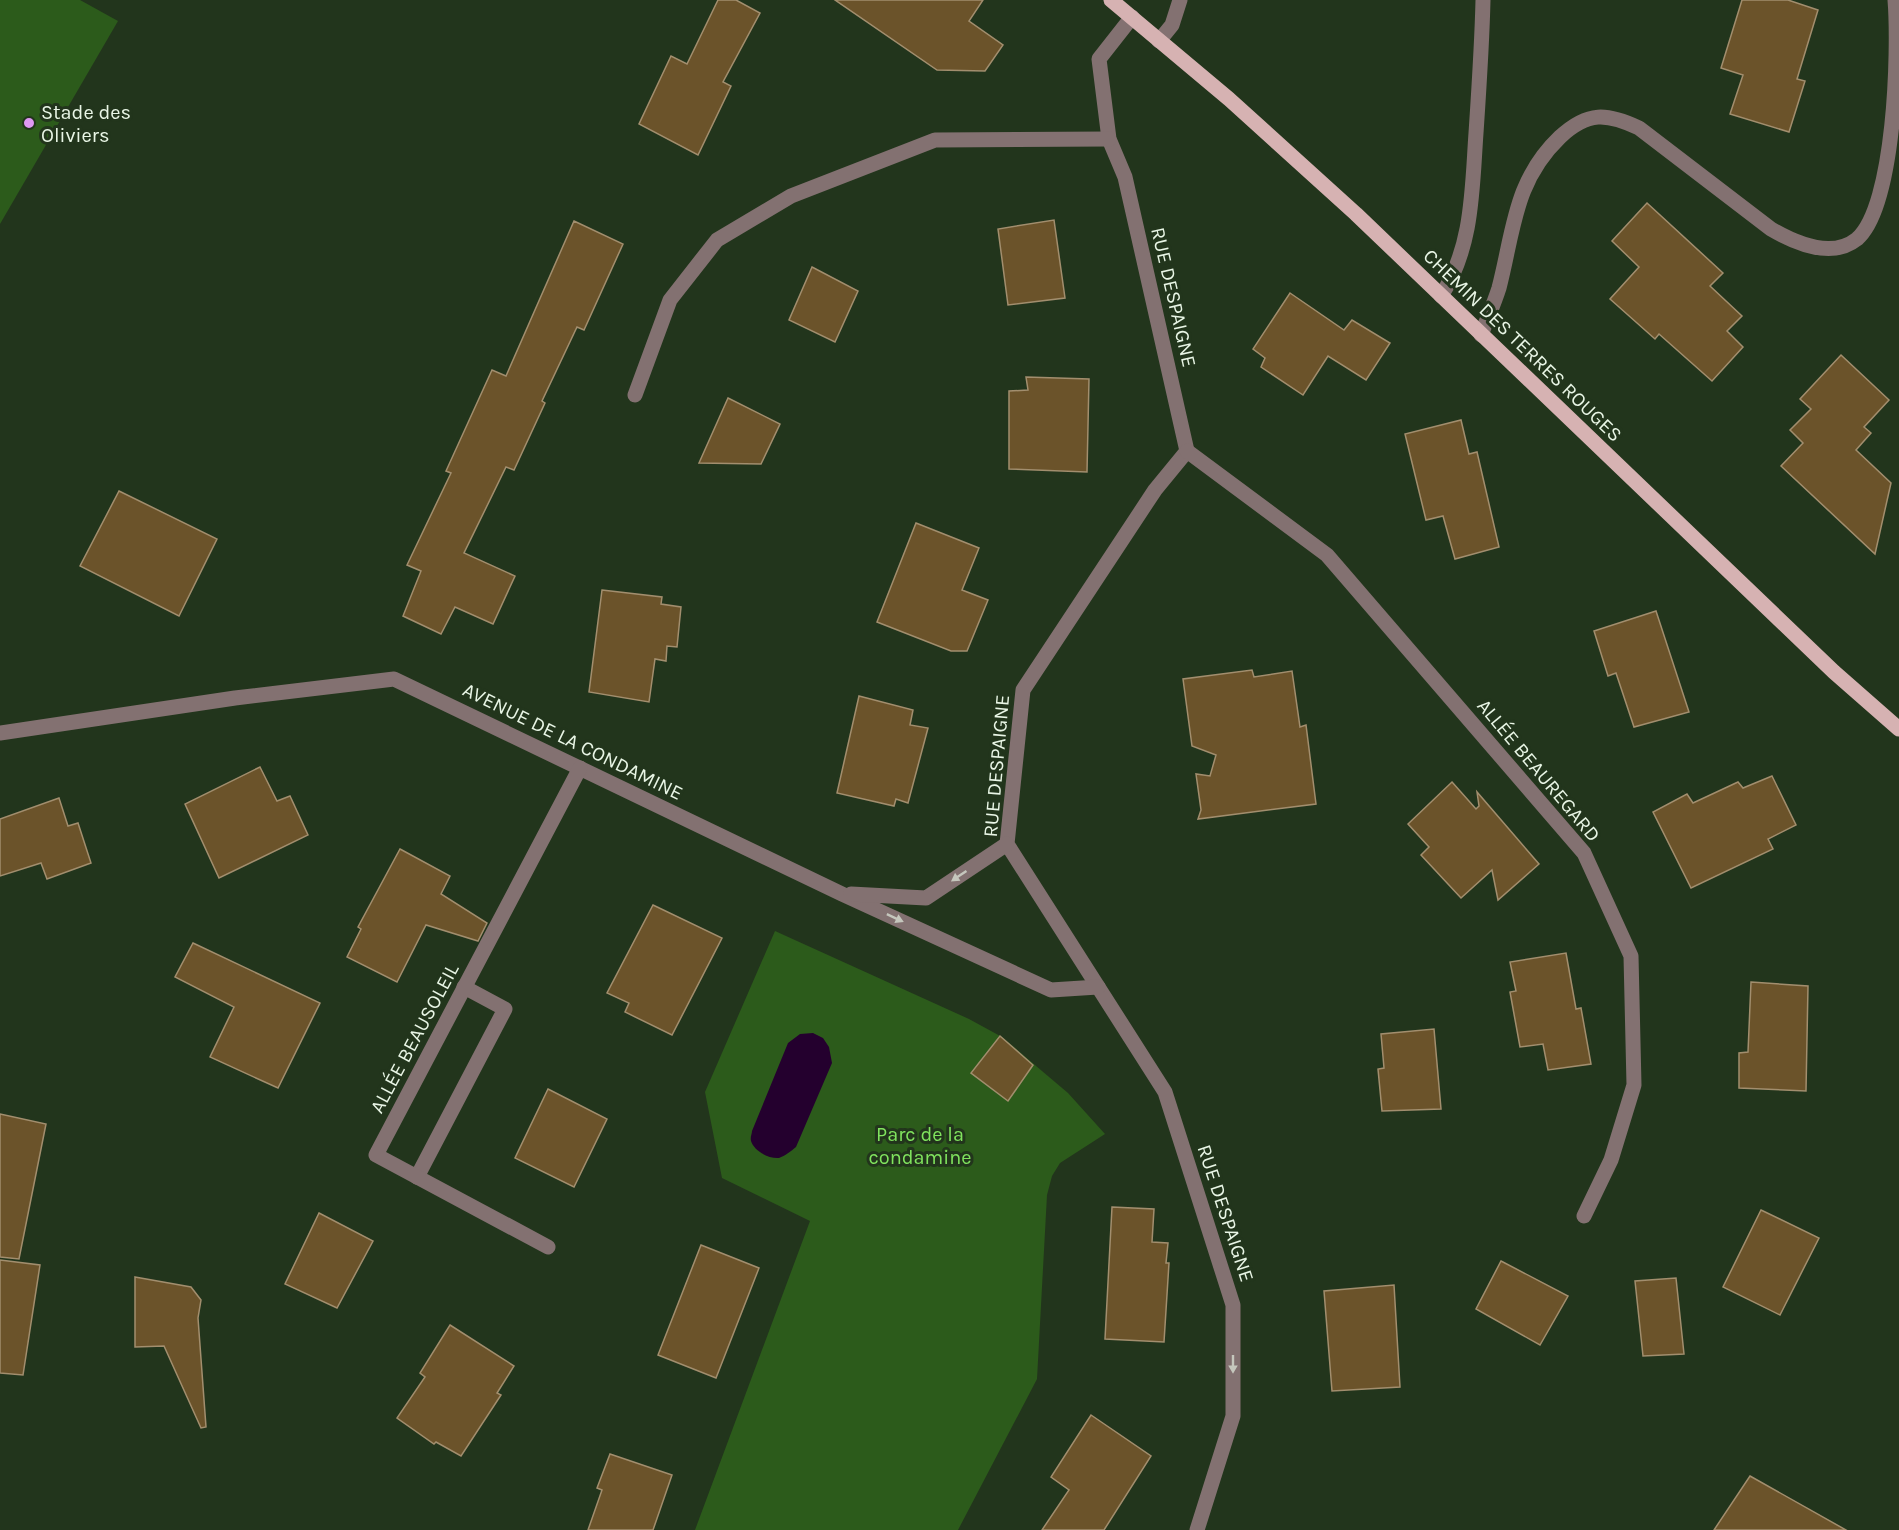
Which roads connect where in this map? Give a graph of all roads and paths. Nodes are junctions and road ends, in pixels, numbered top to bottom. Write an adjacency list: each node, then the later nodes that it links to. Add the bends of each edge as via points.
1 (1111, 0): 5 (main road, CHEMIN DES TERRES ROUGES)
2 (1180, 0): 6 (street, via 1172,25)
3 (1483, 0): 8 (street, via 1471,209 1456,268)
4 (1895, 0): 9 (street, via 1892,128 1884,182 1876,209 1856,240 1830,248 1787,238 1639,128 1618,118 1586,120 1551,146 1528,179 1493,306)
5 (1132, 17): 6 (main road, CHEMIN DES TERRES ROUGES); 7 (street, RUE DESPAIGNE, via 1100,59)
6 (1160, 41): 8 (main road, CHEMIN DES TERRES ROUGES, via 1304,165)
7 (1109, 139): 10 (street, via 935,140 791,196 717,240 670,300); 11 (street, RUE DESPAIGNE, via 1125,177)
8 (1441, 296): 9 (main road, CHEMIN DES TERRES ROUGES)
9 (1481, 335): 12 (main road, CHEMIN DES TERRES ROUGES, via 1834,672)
10 (636, 395)
11 (1187, 451): 15 (street, RUE DESPAIGNE, via 1155,490 1023,690); 20 (street, ALLÉE BEAUREGARD, via 1327,555 1584,853 1631,956 1634,1085 1611,1160)
12 (1899, 729)
13 (0, 733): 14 (street, AVENUE DE LA CONDAMINE, via 394,679)
14 (580, 768): 16 (street, AVENUE DE LA CONDAMINE); 17 (street, ALLÉE BEAUSOLEIL)
15 (1007, 844): 16 (street, one-way to 16, via 926,898); 18 (street, RUE DESPAIGNE)
16 (842, 894): 18 (street, AVENUE DE LA CONDAMINE, one-way to 18, via 1051,990)
17 (464, 987): 19 (street, ALLÉE BEAUSOLEIL, via 376,1155); 19 (street, via 505,1009)
18 (1098, 987): 22 (street, RUE DESPAIGNE, one-way to 22, via 1166,1092 1233,1305 1233,1416)
19 (417, 1177): 21 (street, ALLÉE BEAUSOLEIL)
20 (1584, 1216)
21 (548, 1247)
22 (1197, 1530)

